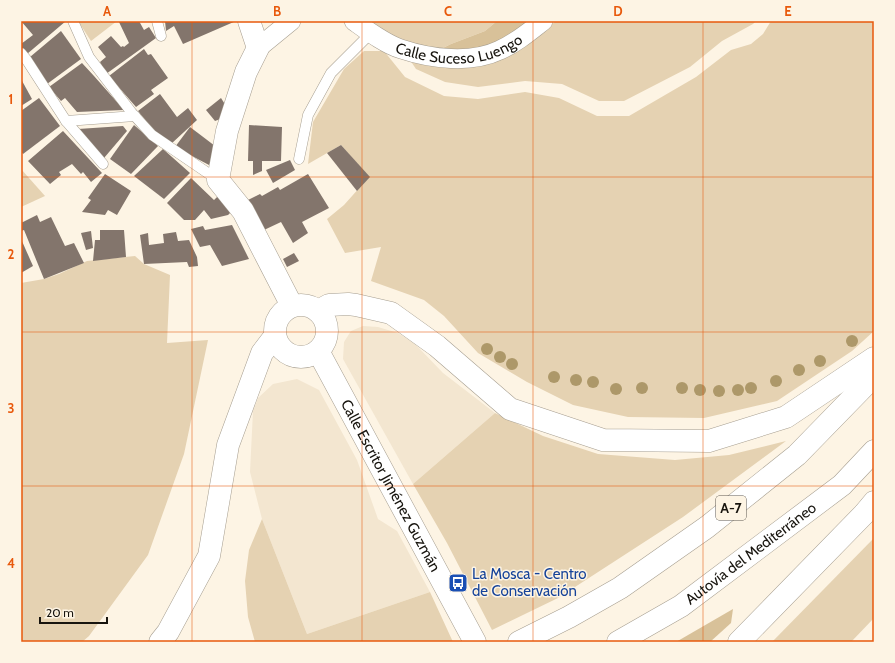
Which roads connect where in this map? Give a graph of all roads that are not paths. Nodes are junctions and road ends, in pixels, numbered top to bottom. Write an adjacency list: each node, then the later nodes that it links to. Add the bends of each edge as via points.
1 (73, 21): 11 (lane, via 89,57)
2 (157, 21): 8 (lane)
3 (249, 21): 9 (main road)
4 (291, 21): 9 (street)
5 (354, 21): 7 (street, Calle Suceso Luengo)
6 (543, 21): 7 (street, Calle Suceso Luengo, via 500,50 476,58 439,58 401,49)
7 (372, 33): 13 (lane, Calle Suceso Luengo, via 331,73 308,115)
8 (161, 36)
9 (258, 48): 15 (main road, via 246,72 227,131)
10 (21, 53): 12 (lane)
11 (135, 116): 12 (lane); 15 (lane, via 152,135)
12 (66, 121): 14 (lane)
13 (299, 159)
14 (103, 164)
15 (218, 180): 16 (main road, via 243,211)
16 (292, 306): 17 (main road, via 301,304); 18 (main road, via 286,309 277,321)
17 (318, 311): 19 (main road, via 327,326 327,336); 20 (main road, via 329,305 348,304 391,313 436,346 510,409 603,440 717,438 786,417)
18 (275, 336): 19 (main road, via 278,344 292,356 301,358); 24 (main road, via 262,353 228,445 209,556 168,632)
19 (318, 351): 25 (main road, Calle Escritor Jiménez Guzmán)
20 (874, 358)
21 (874, 376): 26 (main road, A-7, via 797,455 708,527 620,588)
22 (874, 451): 27 (main road, Autovía del Mediterráneo, via 842,485 687,602)
23 (874, 502): 28 (main road)
24 (160, 642)
25 (475, 642)
26 (519, 642)
27 (618, 642)
28 (738, 642)

